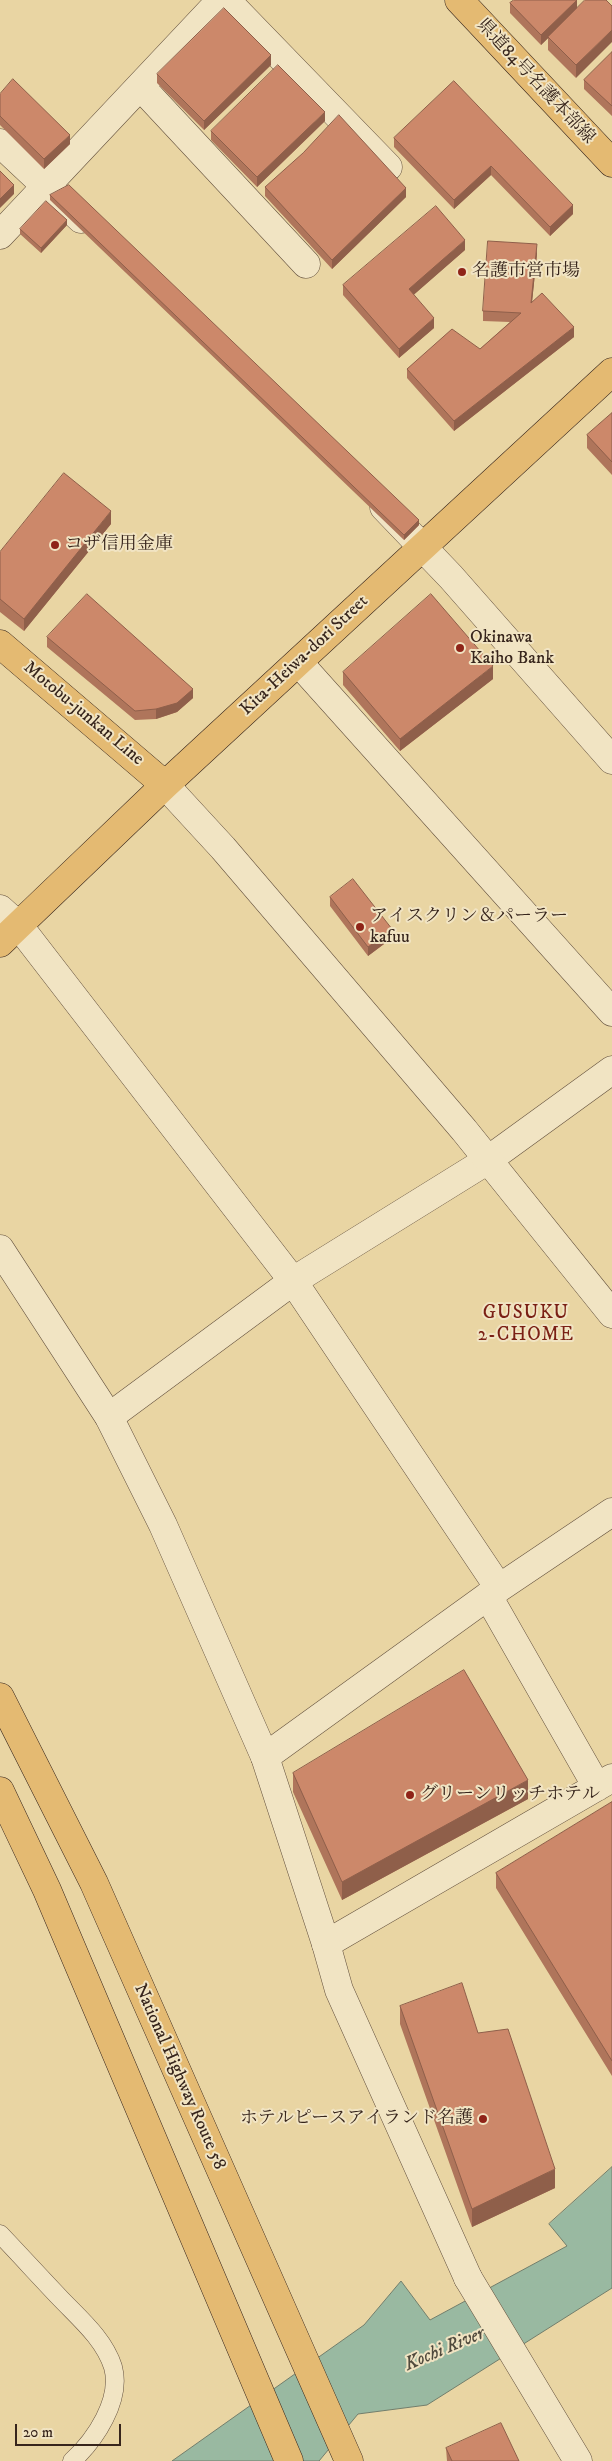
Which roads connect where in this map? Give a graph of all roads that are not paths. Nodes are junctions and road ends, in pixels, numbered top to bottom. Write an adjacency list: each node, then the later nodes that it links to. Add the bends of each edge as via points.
1 (221, 0): 4 (street)
2 (226, 0): 7 (street)
3 (459, 0): 6 (main road, 県道84号名護本部線)
4 (141, 87): 8 (street); 11 (street)
5 (0, 143): 8 (street)
6 (612, 163)
7 (388, 167)
8 (46, 186): 9 (street); 10 (street)
9 (0, 235)
10 (101, 237)
11 (306, 264)
12 (612, 372): 14 (main road, Kita-Heiwa-dori Street)
13 (367, 491): 14 (street)
14 (423, 547): 16 (main road, Kita-Heiwa-dori Street); 17 (street)
15 (0, 644): 18 (main road, Motobu-junkan Line)
16 (299, 663): 18 (main road, Kita-Heiwa-dori Street); 20 (street)
17 (612, 760)
18 (165, 785): 19 (main road, Kita-Heiwa-dori Street); 22 (street, via 223,848)
19 (6, 926): 24 (street)
20 (612, 1012)
21 (612, 1070): 22 (street)
22 (488, 1160): 24 (street); 25 (street)
23 (0, 1249): 26 (street)
24 (293, 1281): 26 (street); 28 (street)
25 (612, 1314)
26 (109, 1417): 30 (street, via 163,1525)
27 (612, 1512): 28 (street)
28 (494, 1592): 30 (street); 31 (street)
29 (0, 1697): 37 (main road, National Highway Route 58, via 94,1883)
30 (265, 1757): 33 (street)
31 (605, 1783): 33 (street)
32 (0, 1791): 36 (main road, via 47,1890)
33 (326, 1944): 38 (street, via 339,1990 468,2278)
34 (0, 2234): 35 (lane, via 101,2342 113,2368 113,2394 104,2420 88,2446)
35 (72, 2461)
36 (289, 2461)
37 (349, 2461)
38 (578, 2461)

